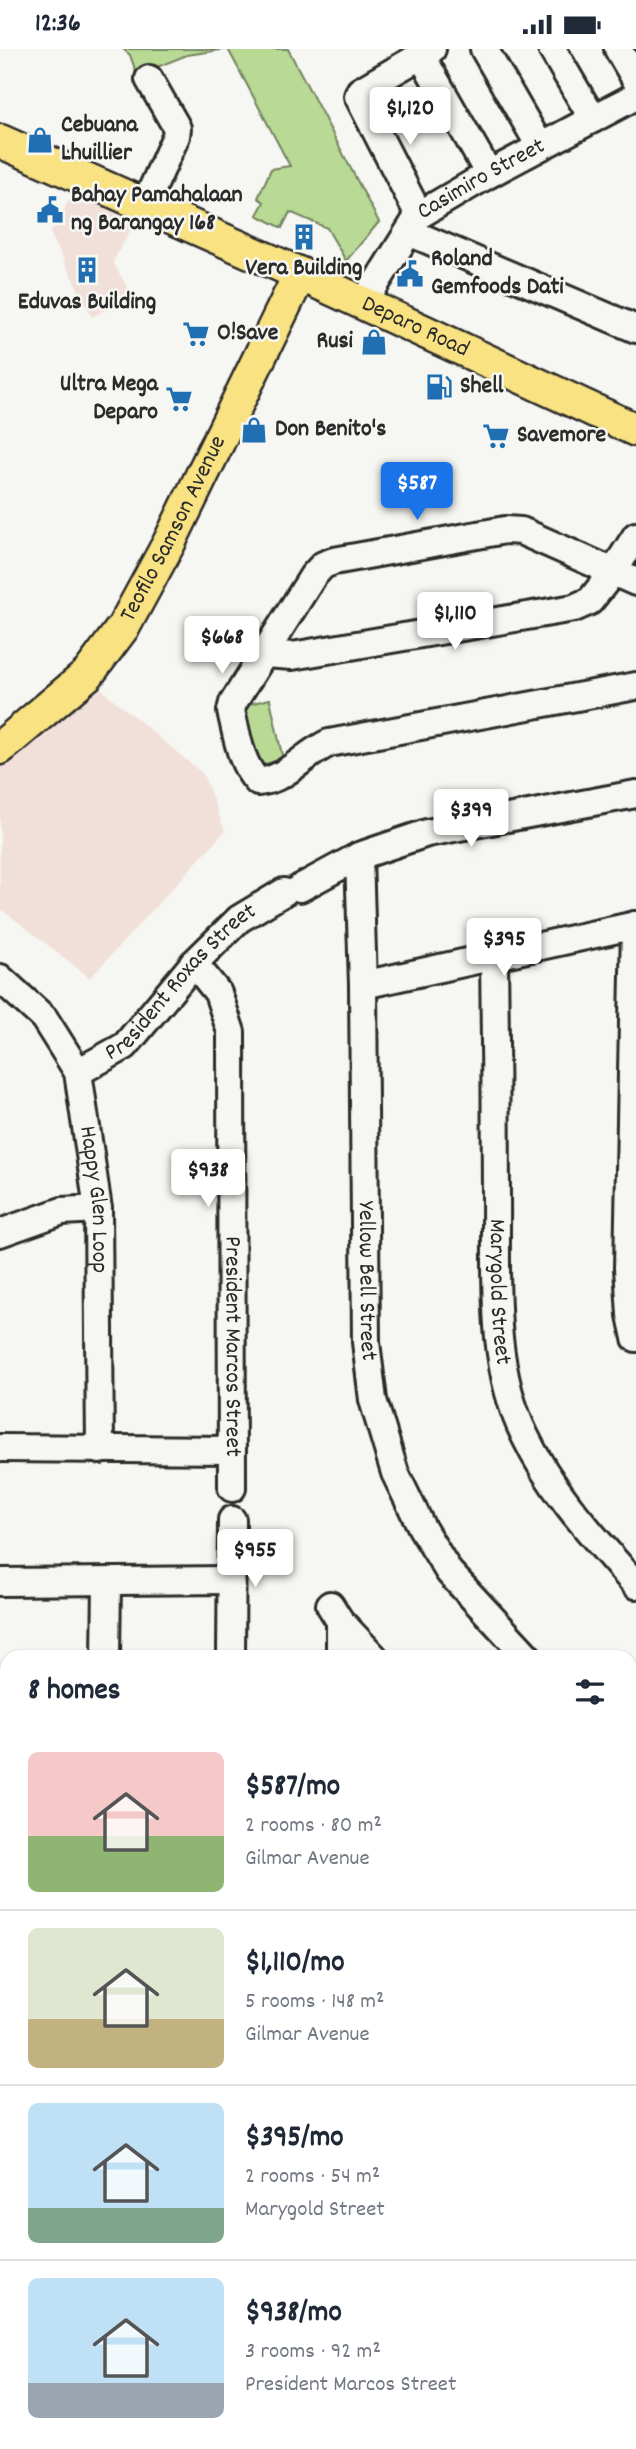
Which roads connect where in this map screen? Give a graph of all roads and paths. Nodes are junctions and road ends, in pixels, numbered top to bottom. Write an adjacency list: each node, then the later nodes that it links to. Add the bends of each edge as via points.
1 (484, 49): 10 (street)
2 (552, 49): 8 (street)
3 (618, 49): 6 (street)
4 (427, 52): 11 (street); 13 (street, via 360,90 359,100)
5 (149, 79): 12 (street, via 177,128)
6 (636, 80)
7 (636, 96): 8 (street, Casimiro Street)
8 (593, 119): 10 (street, Casimiro Street)
9 (0, 141): 12 (main road, Deparo Road)
10 (540, 146): 11 (street, Casimiro Street)
11 (489, 174): 13 (street, Casimiro Street)
12 (145, 205): 14 (main road, Deparo Road)
13 (414, 224): 15 (street, Casimiro Street); 16 (street)
14 (300, 274): 15 (main road, Deparo Road); 22 (main road, Teofilo Samson Avenue, via 124,626 88,674)
15 (363, 304): 17 (main road, Deparo Road)
16 (636, 329)
17 (636, 430)
18 (636, 536): 19 (street)
19 (624, 577): 20 (street, via 574,608 292,656); 20 (street, via 521,531 505,530 334,561 313,576)
20 (265, 654): 21 (street, via 230,711 245,765 258,782 273,781 329,743)
21 (636, 686)
22 (0, 748)
23 (636, 794): 24 (street, President Roxas Street, via 428,833)
24 (359, 856): 27 (street, President Roxas Street, via 239,919); 29 (street, Yellow Bell Street)
25 (636, 925): 26 (street); 33 (street, via 628,1268)
26 (494, 956): 29 (street); 42 (street, Marygold Street, via 497,1319 507,1389 524,1435 547,1477)
27 (194, 963): 30 (street, President Roxas Street, via 125,1046); 36 (street, President Marcos Street, via 218,993 231,1032)
28 (0, 978): 30 (street, Happy Glen Loop, via 44,1018)
29 (363, 985): 47 (street, Yellow Bell Street, via 366,1342 373,1399 395,1472 422,1528 449,1572)
30 (78, 1072): 31 (street, Happy Glen Loop)
31 (98, 1209): 32 (street, via 62,1210); 35 (street, Happy Glen Loop)
32 (0, 1233)
33 (636, 1338)
34 (0, 1448): 35 (street)
35 (100, 1450): 36 (street)
36 (232, 1450): 37 (street, President Marcos Street)
37 (232, 1488)
38 (232, 1520): 39 (street)
39 (231, 1580): 41 (street); 44 (street)
40 (0, 1582): 41 (street)
41 (107, 1582): 43 (street)
42 (636, 1585)
43 (106, 1650)
44 (231, 1650)
45 (339, 1650): 46 (street, via 335,1613)
46 (368, 1650)
47 (521, 1650)

